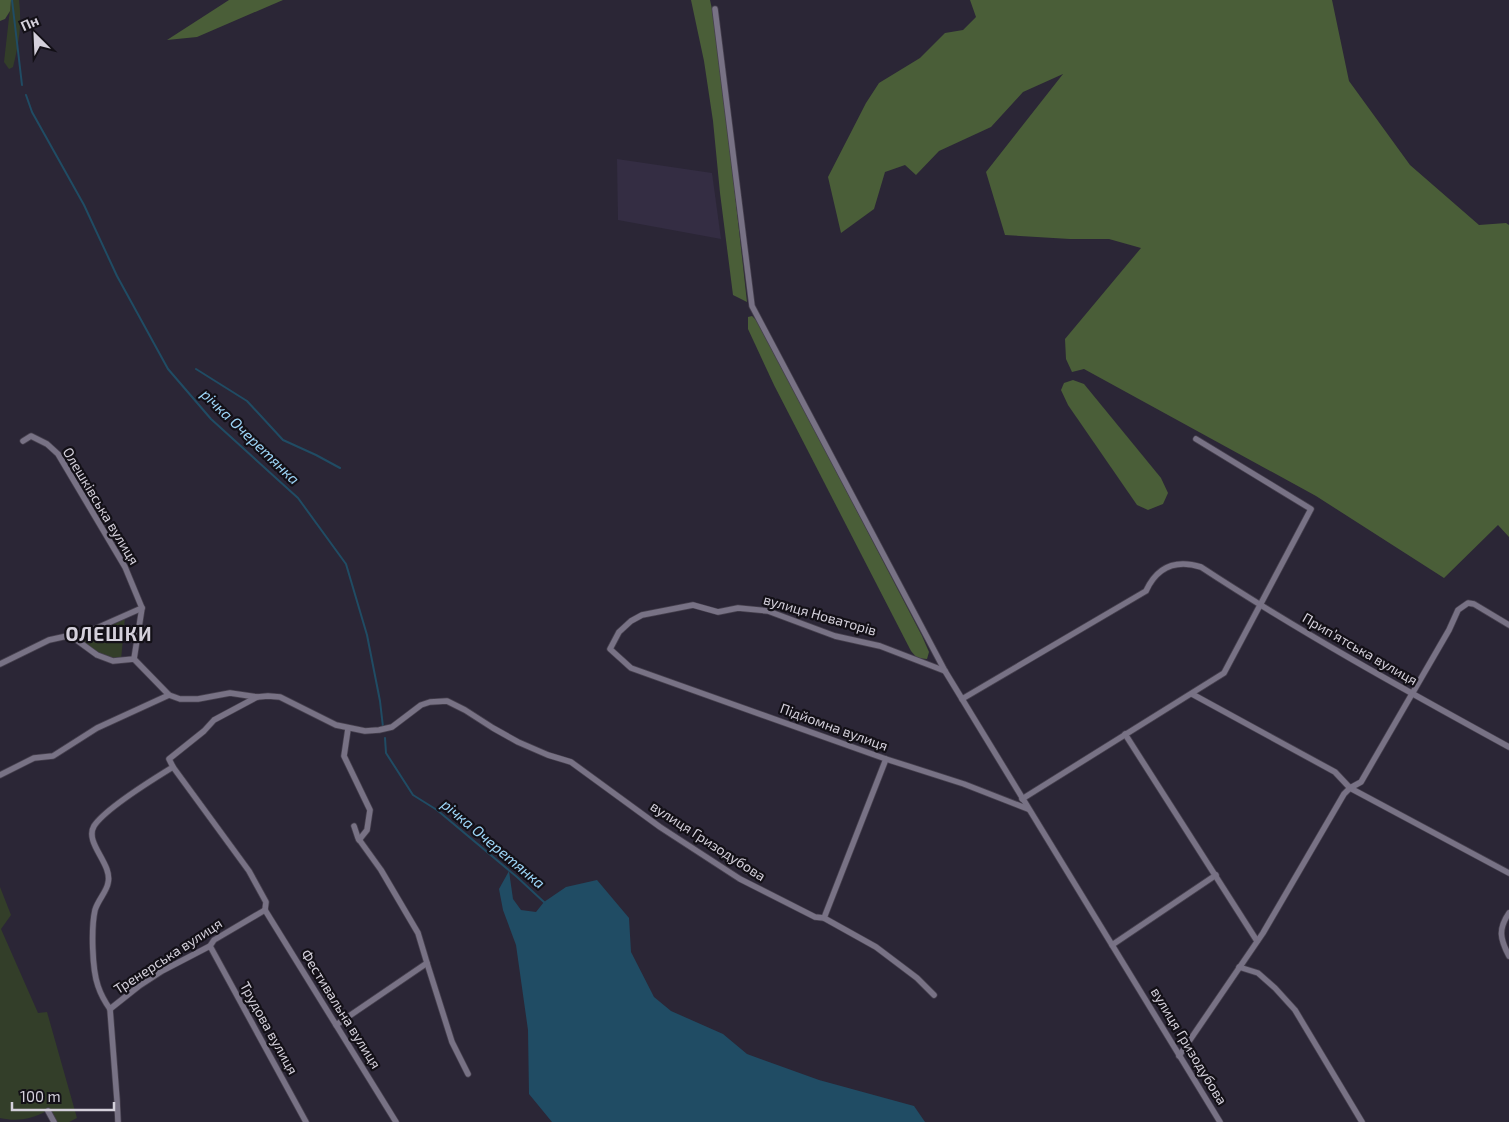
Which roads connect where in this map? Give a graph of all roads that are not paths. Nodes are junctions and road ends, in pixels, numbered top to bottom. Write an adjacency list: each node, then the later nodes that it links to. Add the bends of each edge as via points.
1 (715, 10): 11 (street, вулиця Гризодубова, via 752,306)
2 (1196, 439): 4 (street, via 1310,510)
3 (23, 441): 5 (street, Олешківська вулиця, via 31,436 58,454 125,568)
4 (1259, 605): 12 (street, via 1224,673); 13 (street, Прип’ятська вулиця); 16 (street, Прип’ятська вулиця, via 1201,567 1176,564 1164,568 1151,580 1146,591)
5 (142, 608): 7 (street); 8 (street)
6 (1509, 625): 13 (street, via 1474,604 1463,606)
7 (72, 636): 8 (street, via 97,655 113,661); 9 (street, via 49,640)
8 (134, 659): 14 (street)
9 (0, 664)
10 (631, 668): 11 (street, вулиця Новаторів, via 610,649 619,632 642,615 693,605 718,612 738,608 768,611 835,636 880,646); 20 (street, Підйомна вулиця)
11 (945, 671): 16 (street, вулиця Гризодубова)
12 (1192, 694): 18 (street); 23 (street, via 1335,772)
13 (1412, 694): 19 (street, Прип’ятська вулиця); 23 (street, via 1361,782)
14 (168, 695): 15 (street, via 180,699 230,694); 22 (street, via 97,728 53,756 34,758)
15 (257, 697): 17 (street, via 280,697); 21 (street, Тренерська вулиця, via 214,720 169,759)
16 (962, 699): 24 (street, вулиця Гризодубова)
17 (348, 729): 27 (street, via 344,756 370,810 367,830); 32 (street, вулиця Гризодубова, via 392,727 421,705 447,701 518,742 571,762 740,880 815,917)
18 (1125, 734): 24 (street); 29 (street)
19 (1509, 747)
20 (886, 759): 25 (street, Підйомна вулиця); 32 (street)
21 (173, 767): 30 (street, Фестивальна вулиця, via 249,871 266,902); 40 (street, Тренерська вулиця, via 107,813 93,827 92,839 108,870 108,883 95,913 94,958 97,984)
22 (0, 775)
23 (1350, 788): 28 (street); 33 (street)
24 (1022, 799): 25 (street, вулиця Гризодубова)
25 (1028, 809): 34 (street, вулиця Гризодубова)
26 (354, 826): 27 (street)
27 (360, 840): 37 (street, via 418,933)
28 (1509, 873)
29 (1216, 875): 33 (street); 34 (street)
30 (265, 910): 35 (street, Тренерська вулиця, via 214,940); 41 (street, Фестивальна вулиця)
31 (1509, 913): 36 (street, via 1501,928 1502,942)
32 (824, 918): 39 (street, вулиця Гризодубова, via 876,947 917,978)
33 (1257, 941): 38 (street)
34 (1112, 944): 42 (street, вулиця Гризодубова)
35 (210, 946): 40 (street, Тренерська вулиця, via 162,971); 47 (street, Трудова вулиця)
36 (1509, 956)
37 (427, 964): 41 (street); 43 (street, via 452,1042)
38 (1239, 967): 42 (street); 50 (street, via 1258,973 1295,1010)
39 (934, 996)
40 (110, 1009): 46 (street)
41 (336, 1025): 48 (street, Фестивальна вулиця)
42 (1179, 1056): 49 (street, вулиця Гризодубова)
43 (468, 1074)
44 (48, 1111): 45 (street)
45 (54, 1122)
46 (118, 1122)
47 (306, 1122)
48 (396, 1122)
49 (1220, 1122)
50 (1362, 1122)

